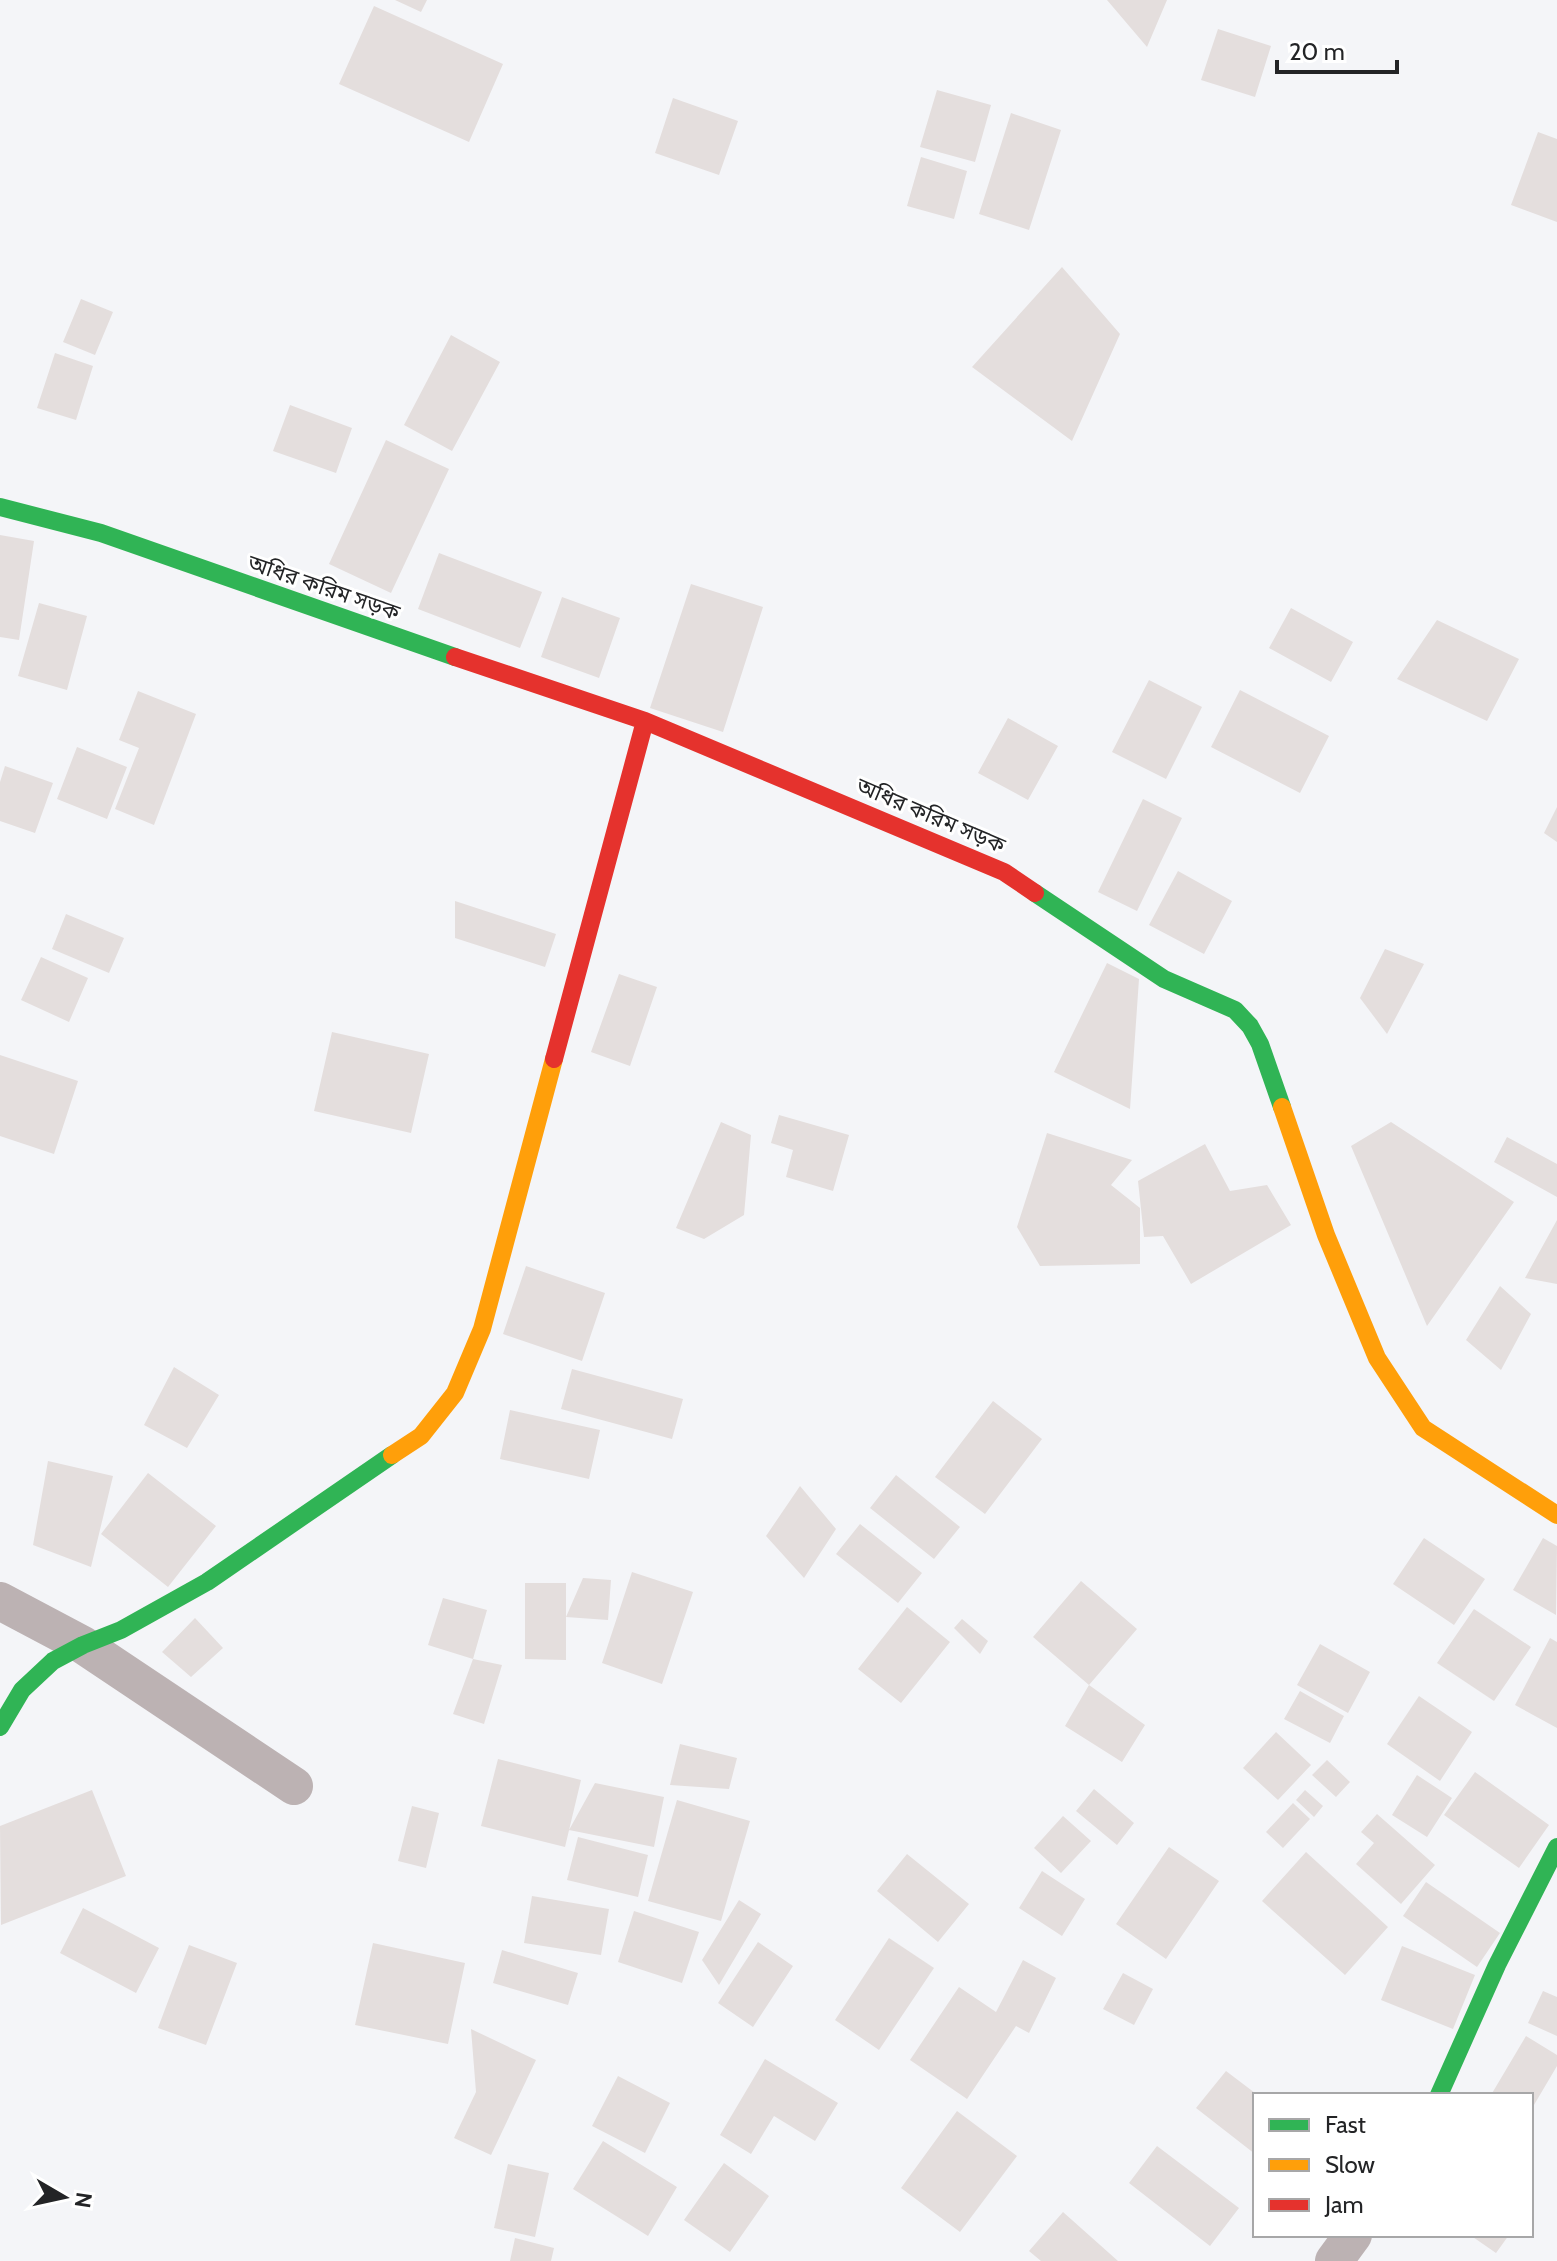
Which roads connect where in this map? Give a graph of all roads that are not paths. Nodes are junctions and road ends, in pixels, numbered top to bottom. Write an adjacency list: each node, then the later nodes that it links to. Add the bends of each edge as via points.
1 (0, 507): 2 (main road, অধির করিম সড়ক, via 101,533)
2 (645, 721): 3 (main road, অধির করিম সড়ক, via 1004,872 1164,979 1235,1010 1260,1044 1326,1235 1377,1358 1423,1428); 5 (main road, via 482,1329 455,1393 421,1436 275,1537 207,1582)
3 (1557, 1515)
4 (0, 1601): 5 (street)
5 (83, 1645): 6 (main road, via 53,1661 22,1690); 7 (street)
6 (0, 1727)
7 (294, 1786)
8 (1557, 1847): 9 (main road)
9 (1440, 2093)
10 (1352, 2237): 11 (street)
11 (1334, 2261)

